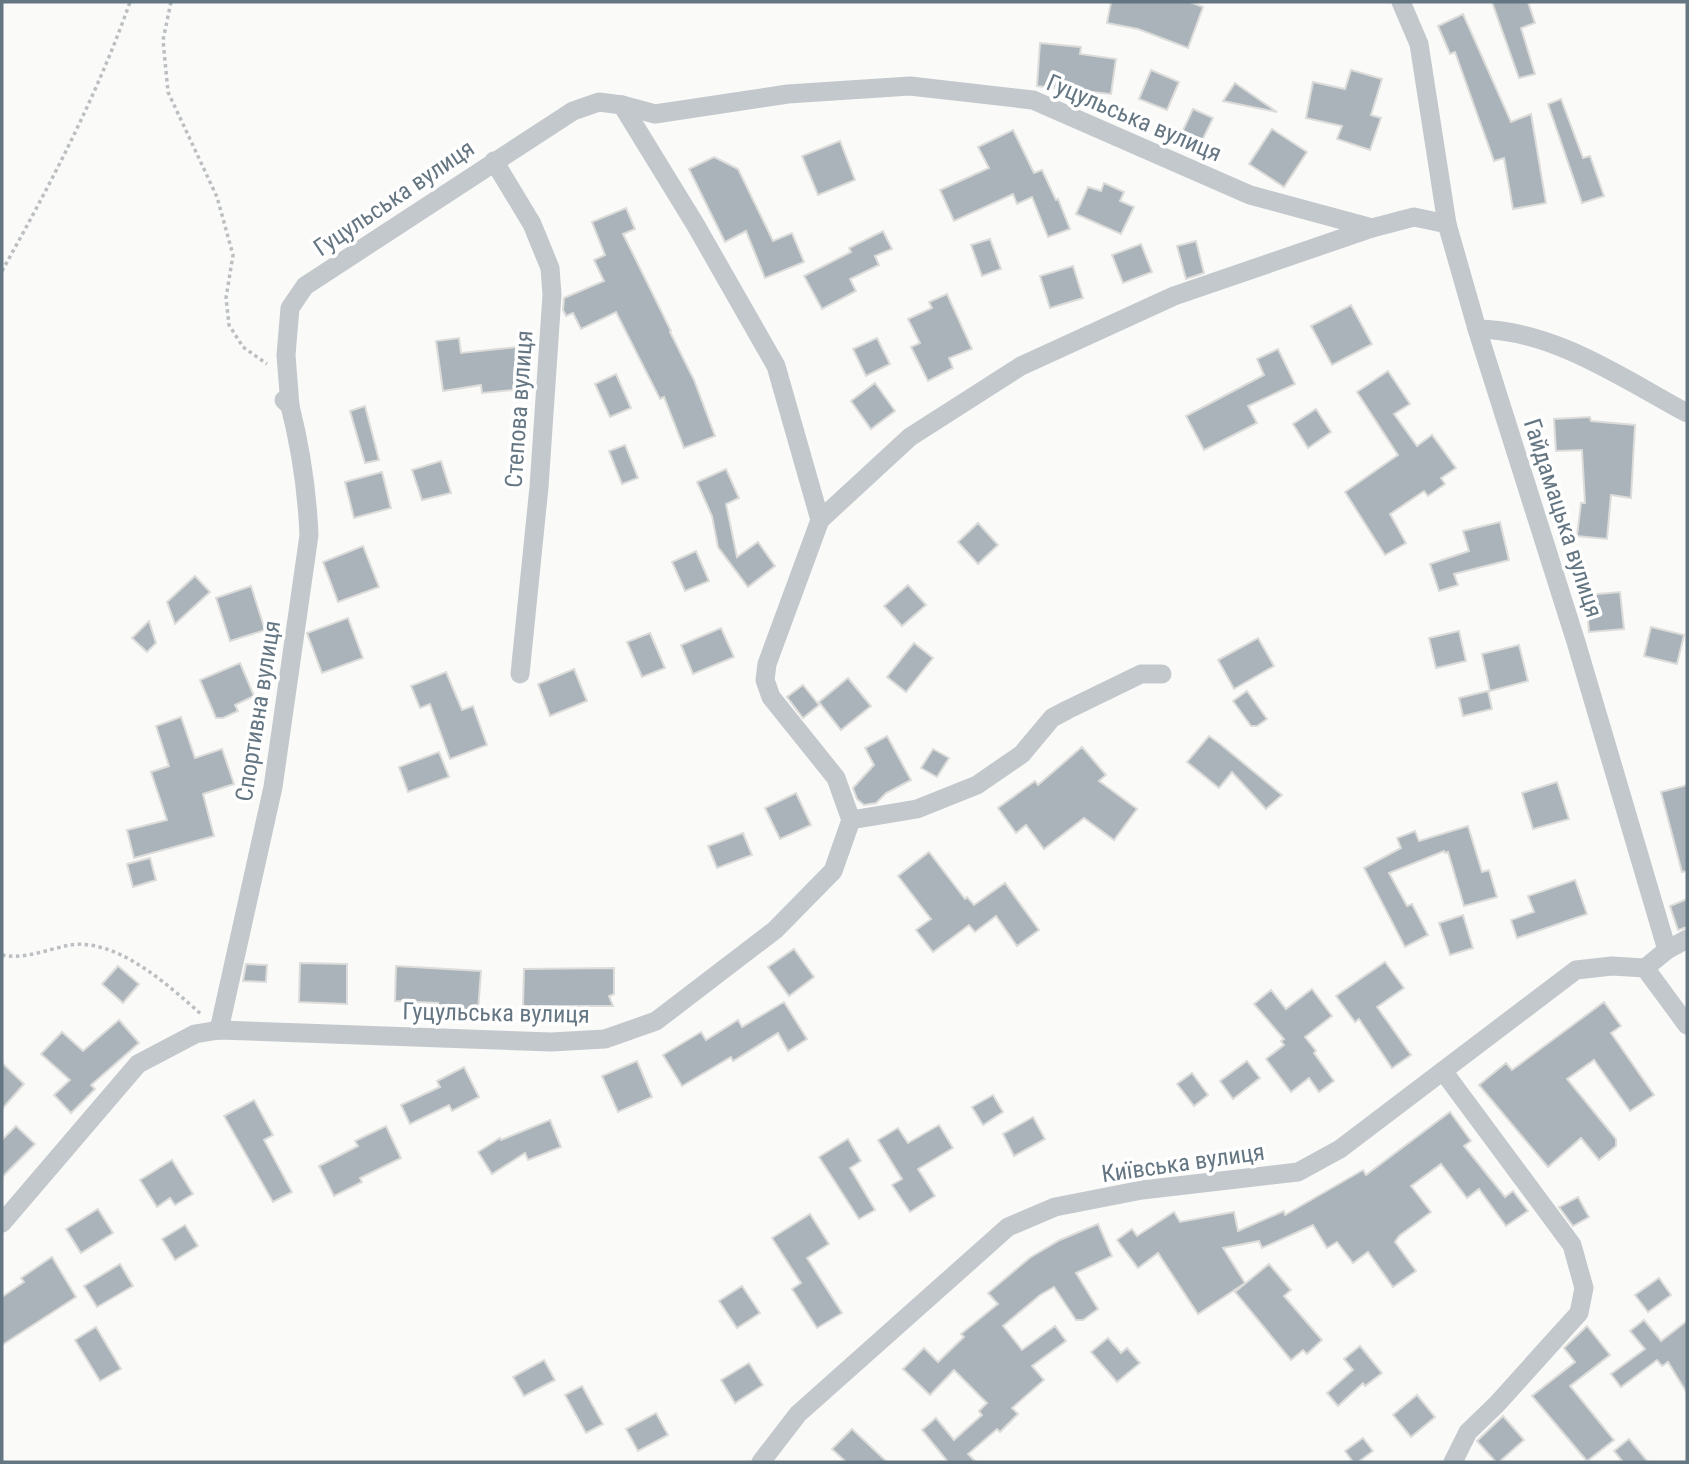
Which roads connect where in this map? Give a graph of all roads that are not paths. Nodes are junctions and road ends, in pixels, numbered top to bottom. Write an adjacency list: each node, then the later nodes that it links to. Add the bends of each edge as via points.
1 (1401, 2): 4 (street, Гайдамацька вулиця, via 1419,44)
2 (622, 105): 3 (street, Гуцульська вулиця, via 599,102 573,111); 5 (street, Гуцульська вулиця, via 654,114 788,94 910,86 1032,100 1250,195); 9 (street, via 776,366)
3 (494, 161): 7 (street, Гуцульська вулиця, via 305,286 290,309); 10 (street, Степова вулиця, via 532,224 550,268 552,295)
4 (1447, 224): 5 (street, Гуцульська вулиця, via 1414,217); 6 (street, Гайдамацька вулиця)
5 (1372, 228): 9 (street, Гуцульська вулиця, via 1174,296 1021,366 910,437)
6 (1478, 329): 8 (street, via 1504,330 1575,352); 14 (street, Гайдамацька вулиця)
7 (287, 403): 17 (street, Спортивна вулиця, via 302,454 309,535 272,787)
8 (1687, 414)
9 (820, 520): 12 (street, Гуцульська вулиця, via 765,680 771,697 836,778)
10 (520, 674)
11 (1162, 674): 12 (street, via 1141,674 1052,718 1022,754 976,785 917,809)
12 (850, 820): 17 (street, Гуцульська вулиця, via 834,871 775,930 656,1021 605,1039 551,1042)
13 (1687, 939): 14 (street)
14 (1667, 950): 15 (street)
15 (1645, 968): 16 (street); 18 (street, Київська вулиця, via 1576,970)
16 (1687, 1025)
17 (219, 1030): 19 (street, Гуцульська вулиця, via 195,1034 138,1064)
18 (1443, 1071): 20 (street, Київська вулиця, via 1340,1149 1298,1172 1142,1190 1055,1207 1008,1227 798,1414); 21 (street, via 1572,1245 1584,1287 1579,1313 1468,1432)
19 (2, 1223)
20 (761, 1462)
21 (1453, 1462)

